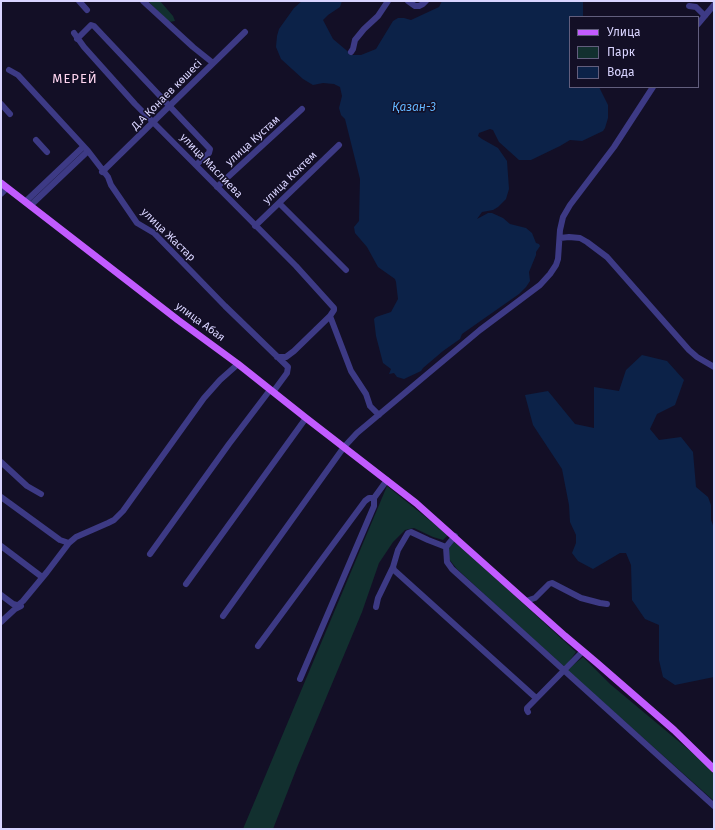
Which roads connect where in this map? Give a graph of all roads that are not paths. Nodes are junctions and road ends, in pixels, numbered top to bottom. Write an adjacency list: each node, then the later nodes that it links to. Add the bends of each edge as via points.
1 (79, 1): 8 (street)
2 (143, 1): 13 (street)
3 (388, 1): 12 (street, via 378,16 355,40)
4 (408, 1): 5 (street, via 419,6)
5 (426, 1)
6 (714, 5): 9 (street)
7 (689, 6): 9 (street, via 696,7)
8 (87, 10)
9 (705, 16): 10 (street)
10 (699, 23)
11 (245, 32): 13 (street, Д.А Қонаев көшесі)
12 (351, 52)
13 (213, 63): 17 (street, Д.А Қонаев көшесі)
14 (9, 70): 23 (street, улица Жастар, via 18,75)
15 (652, 88): 34 (street, via 614,147 570,205 564,217)
16 (1, 104): 19 (street)
17 (169, 106): 20 (street, Д.А Қонаев көшесі); 20 (street, улица Маслиева, via 94,26 75,36); 25 (street, via 210,149)
18 (302, 109): 28 (street, улица Кустам)
19 (10, 114)
20 (153, 122): 25 (street, улица Маслиева); 26 (street, Д.А Қонаев көшесі)
21 (36, 140): 24 (street)
22 (339, 145): 31 (street, улица Коктем)
23 (85, 149): 26 (street, улица Жастар); 32 (street)
24 (47, 152)
25 (196, 165): 28 (street, улица Маслиева)
26 (102, 172): 37 (street, улица Жастар, via 108,177 138,223 154,233)
27 (1, 183): 29 (main road, улица Абая)
28 (217, 187): 33 (street, улица Маслиева)
29 (7, 188): 30 (street); 32 (main road, улица Абая)
30 (1, 194)
31 (279, 203): 33 (street, улица Коктем); 35 (street)
32 (27, 204): 38 (main road, улица Абая)
33 (255, 226): 36 (street, улица Маслиева, via 332,304)
34 (560, 238): 39 (street, via 580,238 607,257 681,343); 41 (street, via 556,265 540,285 480,330)
35 (346, 270)
36 (332, 313): 37 (street, via 290,355); 41 (street, улица Маслиева, via 351,371 366,394 370,406)
37 (277, 357): 40 (street, улица Жастар, via 288,370)
38 (238, 364): 40 (main road, улица Абая); 50 (street, via 204,398 123,511 114,520 76,537)
39 (714, 367)
40 (272, 391): 42 (main road, улица Абая); 53 (street, via 229,444)
41 (379, 414): 43 (street)
42 (306, 418): 43 (main road, улица Абая); 56 (street)
43 (344, 447): 45 (main road, улица Абая); 62 (street)
44 (2, 464): 46 (street, via 27,486)
45 (387, 480): 48 (street); 49 (main road, улица Абая)
46 (41, 494)
47 (1, 497): 50 (street, via 60,540)
48 (374, 498): 64 (street, via 365,501); 67 (street, via 374,506)
49 (455, 536): 52 (street); 58 (main road, улица Абая)
50 (69, 543): 55 (street)
51 (1, 546): 55 (street)
52 (446, 546): 54 (street, via 408,533 398,550); 66 (street, via 447,562 452,569)
53 (150, 554)
54 (393, 566): 61 (street); 68 (street, via 394,570)
55 (42, 577): 60 (street)
56 (186, 584)
57 (1, 595): 60 (street)
58 (526, 601): 59 (street, via 535,598 552,583 581,598); 65 (main road, улица Абая)
59 (607, 604)
60 (17, 606): 63 (street, via 21,606)
61 (376, 607)
62 (223, 616)
63 (1, 622)
64 (258, 646)
65 (583, 651): 66 (street); 70 (main road, улица Абая, via 674,730)
66 (564, 670): 68 (street); 71 (street)
67 (300, 679)
68 (536, 698): 69 (street, via 527,708)
69 (528, 712)
70 (714, 769)
71 (714, 806)

